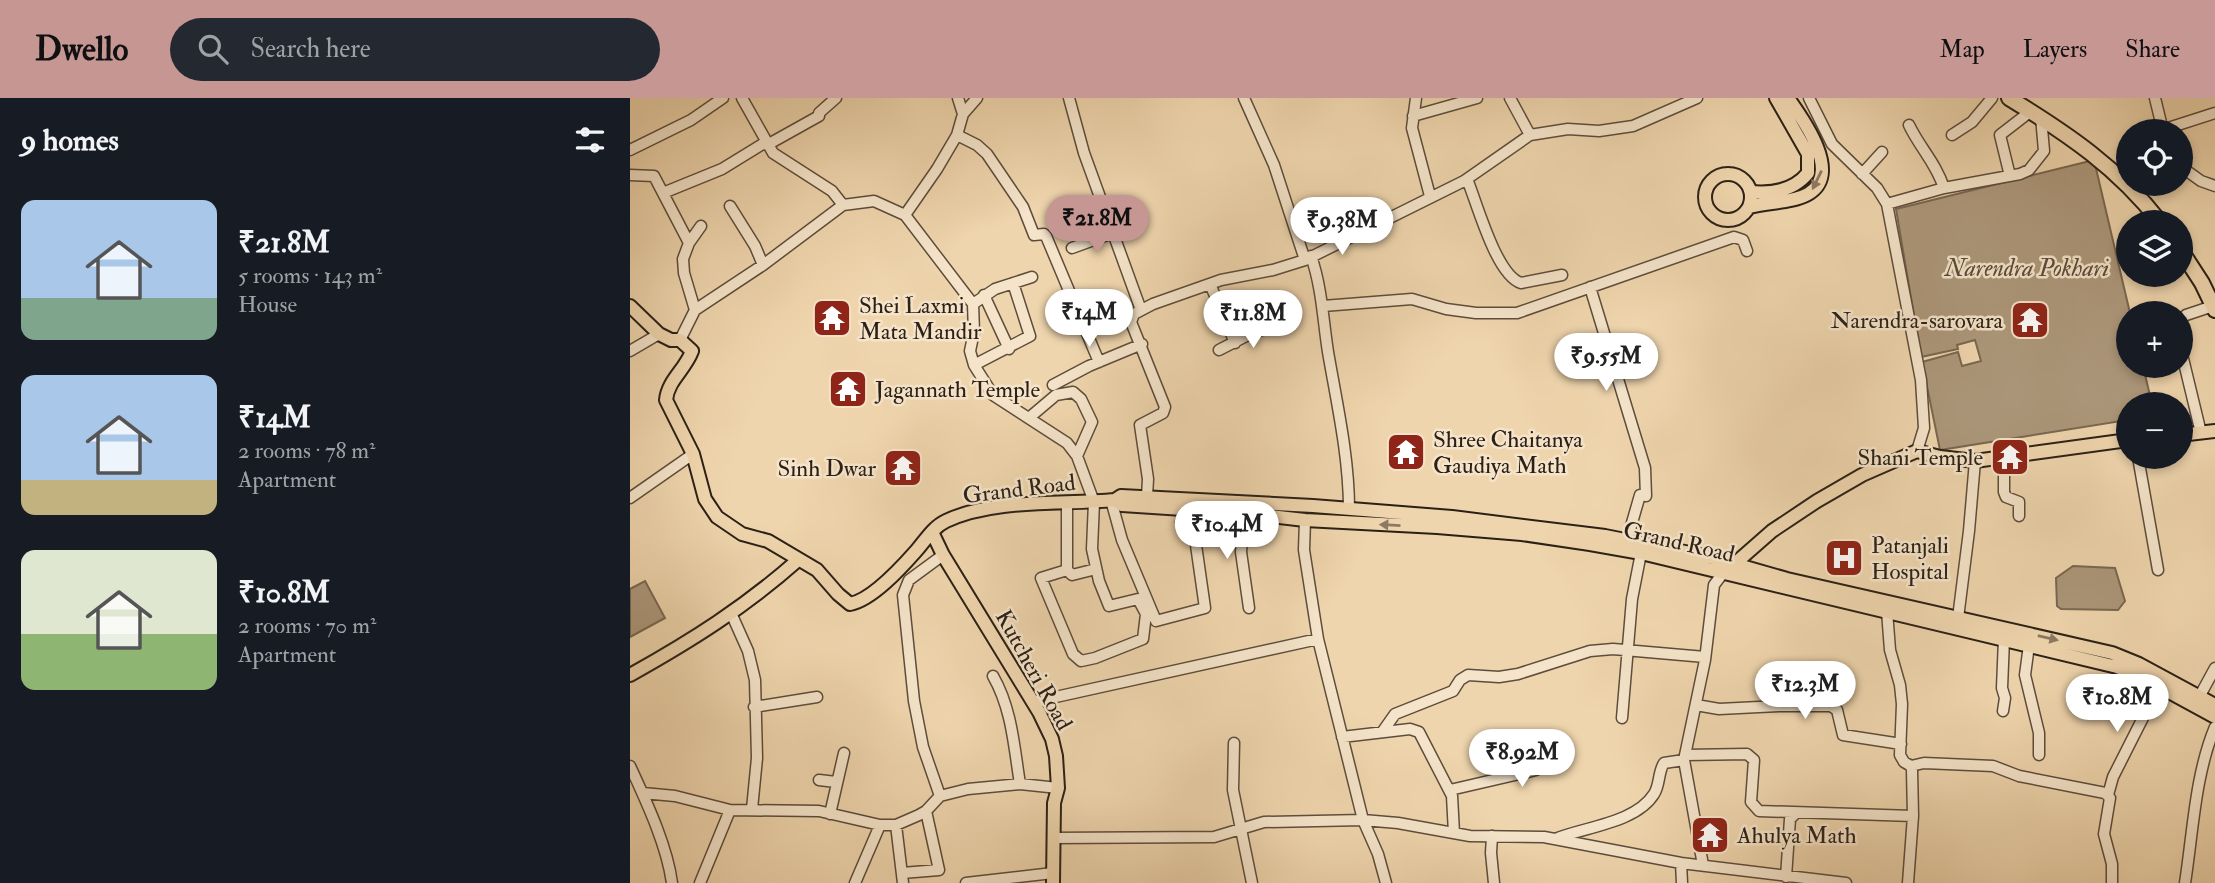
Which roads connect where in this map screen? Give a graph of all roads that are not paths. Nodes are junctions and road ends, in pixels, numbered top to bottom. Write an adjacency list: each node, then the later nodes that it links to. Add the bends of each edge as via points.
1 (723, 98): 29 (street, via 691,120)
2 (742, 98): 28 (street)
3 (836, 98): 28 (street, via 819,116)
4 (958, 98): 19 (street)
5 (977, 98): 19 (street)
6 (1069, 98): 48 (street)
7 (1244, 98): 52 (street)
8 (1416, 98): 21 (street)
9 (1477, 98): 21 (street)
10 (1510, 98): 26 (street)
11 (1698, 98): 26 (street, via 1633,126)
12 (1776, 98): 39 (main road, via 1808,154 1808,173 1793,187)
13 (1788, 98): 45 (main road, one-way to 45, via 1820,155 1820,180 1808,194)
14 (1809, 98): 32 (street, via 1832,144)
15 (1992, 98): 27 (street, via 1972,122)
16 (2009, 98): 20 (highway)
17 (2155, 98): 22 (street)
18 (2215, 113): 23 (street)
19 (964, 114): 25 (street)
20 (2036, 114): 31 (highway); 35 (street, via 2044,151 2029,170); 35 (street, via 2000,135)
21 (1413, 116): 41 (street, via 1413,137)
22 (2159, 119)
23 (2193, 120)
24 (1909, 125): 38 (street, via 1939,170)
25 (957, 135): 46 (street); 76 (street, via 986,154 1023,207 1034,235 1046,236)
26 (1530, 135): 36 (street)
27 (1952, 135)
28 (767, 143): 40 (street, via 722,169); 43 (street, via 773,153 832,191)
29 (630, 150)
30 (1882, 152): 32 (street)
31 (2116, 169)
32 (1862, 174): 42 (street)
33 (630, 175): 40 (street, via 654,176)
34 (2193, 175): 37 (street)
35 (2010, 176): 38 (street)
36 (1467, 179): 41 (street); 55 (street, via 1494,251 1510,276 1521,283)
37 (2215, 186)
38 (1944, 188): 42 (street)
39 (1751, 192): 45 (main road); 45 (main road, via 1745,181 1722,173 1707,184 1704,196 1711,212 1724,220 1741,217)
40 (663, 193): 49 (street)
41 (1430, 196): 52 (street)
42 (1887, 204): 85 (street, via 1921,380 1924,428)
43 (843, 205): 46 (street, via 874,201); 53 (street)
44 (730, 206): 53 (street)
45 (1749, 207)
46 (905, 215): 61 (street)
47 (701, 226): 49 (street)
48 (1113, 233): 50 (street); 66 (street)
49 (690, 243): 65 (street, via 683,259 684,273)
50 (1072, 248)
51 (1747, 251): 59 (street, via 1743,240 1734,237)
52 (1308, 258): 58 (street); 63 (street)
53 (762, 265): 65 (street)
54 (2193, 269): 64 (highway)
55 (1562, 275)
56 (1032, 277): 57 (street)
57 (1013, 283): 60 (street); 73 (street, via 1030,336)
58 (1210, 284): 66 (street); 71 (street)
59 (1590, 288): 63 (street, via 1517,313 1456,311 1412,299); 103 (street, via 1646,468 1643,496)
60 (984, 295): 61 (street); 73 (street)
61 (973, 304): 77 (street, via 970,351)
62 (630, 306): 69 (main road)
63 (1323, 306): 97 (street)
64 (2214, 308): 67 (street)
65 (695, 310): 70 (street)
66 (1141, 310): 72 (street, via 1131,322)
67 (2193, 313)
68 (1277, 325): 71 (street)
69 (659, 334): 70 (main road); 75 (street)
70 (680, 340): 86 (main road, via 691,351 687,366 671,382 666,400)
71 (1235, 343): 74 (street)
72 (1142, 344): 76 (street); 91 (street, via 1165,407 1163,413 1140,425)
73 (1009, 349): 77 (street)
74 (1219, 350)
75 (630, 351)
76 (1099, 362): 79 (street)
77 (974, 365): 80 (street, via 993,395)
78 (2188, 378): 82 (street)
79 (1053, 385)
80 (1030, 417): 87 (street, via 1067,443); 87 (street, via 1056,395 1073,392 1091,422)
81 (2215, 431): 82 (main road)
82 (2201, 433): 83 (main road)
83 (2193, 434)
84 (2116, 442): 88 (main road)
85 (1917, 451): 89 (main road); 107 (main road, via 1817,501 1772,531)
86 (693, 454): 92 (street); 106 (main road, via 705,499 717,517)
87 (1077, 456): 94 (street)
88 (2004, 457): 89 (main road); 99 (street, via 2004,492 2019,502)
89 (1975, 461): 115 (street)
90 (2140, 469): 110 (street)
91 (1147, 496): 93 (main road, Grand Road); 96 (main road, Grand Road)
92 (630, 498)
93 (1113, 500): 94 (main road, Grand Road); 98 (main road, Grand Road, via 1122,505); 101 (street, via 1122,540 1156,621 1205,608 1193,524)
94 (1094, 502): 95 (main road, Grand Road); 108 (street)
95 (1067, 503): 102 (main road, Grand Road, via 978,511 944,522); 109 (street)
96 (1307, 506): 97 (main road, Grand Road); 100 (main road)
97 (1349, 509): 103 (main road, Grand Road, via 1517,524)
98 (1244, 513): 100 (main road, Grand Road); 112 (street, via 1241,552)
99 (2019, 516)
100 (1305, 520): 104 (main road, Grand Road, one-way to 100, via 1522,534); 116 (street, via 1304,550)
101 (1181, 522)
102 (932, 532): 105 (main road, Kutcheri Road); 106 (main road, via 860,602 850,604 817,570)
103 (1627, 540): 107 (main road, Grand Road)
104 (1641, 553): 111 (main road, Grand Road); 119 (street)
105 (943, 555): 127 (main road, Kutcheri Road); 153 (street, via 909,580 904,594 914,701)
106 (797, 560): 114 (main road)
107 (1735, 564): 111 (main road); 115 (main road, Grand Road)
108 (1096, 569): 109 (street, via 1072,575); 109 (street, via 1109,606 1138,598 1146,624 1143,639 1081,661 1073,654 1041,578)
109 (1067, 570)
110 (2158, 570)
111 (1723, 573): 113 (main road, Grand Road); 120 (street, via 1714,584)
112 (1249, 608)
113 (1887, 611): 117 (main road, Grand Road); 138 (street, via 1890,650 1900,685)
114 (731, 613): 122 (main road); 130 (street, via 753,665)
115 (1958, 618): 126 (main road, Grand Road, one-way to 126, via 2121,656)
116 (1318, 639): 127 (street); 136 (street)
117 (2004, 639): 118 (main road, Grand Road); 131 (street)
118 (2029, 645): 124 (main road, Grand Road, via 2117,667); 141 (street, via 2025,675 2039,733)
119 (1629, 649): 120 (street); 133 (street); 135 (street, via 1590,651 1508,676 1468,675 1453,691 1395,714)
120 (1705, 657): 128 (street)
121 (2215, 668): 126 (street)
122 (630, 675)
123 (993, 676): 148 (street, via 1009,714)
124 (2159, 686): 126 (main road, Grand Road); 152 (street)
125 (817, 697): 130 (street)
126 (2197, 701): 129 (main road, Grand Road); 132 (main road, Grand Road)
127 (1033, 702): 149 (main road, Kutcheri Road, via 1052,739)
128 (1696, 705): 138 (street, via 1719,709 1831,706 1837,710 1843,735); 142 (street)
129 (2215, 705)
130 (754, 707): 154 (street, via 757,758)
131 (2003, 711)
132 (2215, 717)
133 (1622, 718)
134 (2215, 727): 139 (street)
135 (1383, 731): 136 (street); 150 (street, via 1419,732)
136 (1342, 737): 160 (street)
137 (1234, 743): 163 (street, via 1233,790)
138 (1901, 744): 144 (street, via 1901,759)
139 (2212, 744): 184 (street)
140 (844, 753): 147 (street)
141 (2039, 755)
142 (1685, 758): 157 (street, via 1747,754 1754,760 1753,806 1759,811); 167 (street, via 1664,763 1655,793 1629,813); 169 (street)
143 (630, 766): 151 (street)
144 (1911, 766): 152 (street, via 1993,766); 159 (street)
145 (1536, 770): 150 (street)
146 (819, 780): 147 (street)
147 (836, 782): 158 (street)
148 (1020, 784): 149 (street); 153 (street)
149 (1058, 788): 166 (main road, Kutcheri Road)
150 (1450, 790): 164 (street)
151 (643, 793): 155 (street); 173 (street)
152 (2108, 795): 183 (street, via 2104,834)
153 (940, 796): 156 (street)
154 (752, 809): 155 (street); 158 (street)
155 (730, 810): 174 (street)
156 (926, 811): 162 (street); 170 (street, via 939,870)
157 (1796, 813): 159 (street); 172 (street, via 1790,818)
158 (830, 814): 161 (street)
159 (1913, 816): 182 (street)
160 (1363, 820): 163 (street, via 1264,822); 164 (street); 178 (street)
161 (880, 825): 162 (street); 175 (street)
162 (896, 825): 170 (street)
163 (1243, 830): 166 (street, via 1214,836); 177 (street)
164 (1454, 833): 165 (street)
165 (1492, 836): 167 (street); 179 (street)
166 (1053, 838): 171 (main road, Kutcheri Road)
167 (1555, 839): 168 (street)
168 (1681, 863): 169 (street); 180 (street)
169 (1703, 865): 172 (street)
170 (903, 878)
171 (1053, 878): 176 (street)
172 (1788, 879): 181 (street)
173 (672, 883)
174 (700, 883)
175 (855, 883)
176 (966, 883)
177 (1252, 883)
178 (1386, 883)
179 (1494, 883)
180 (1682, 883)
181 (1846, 883)
182 (1908, 883)
183 (2112, 883)
184 (2185, 883)

